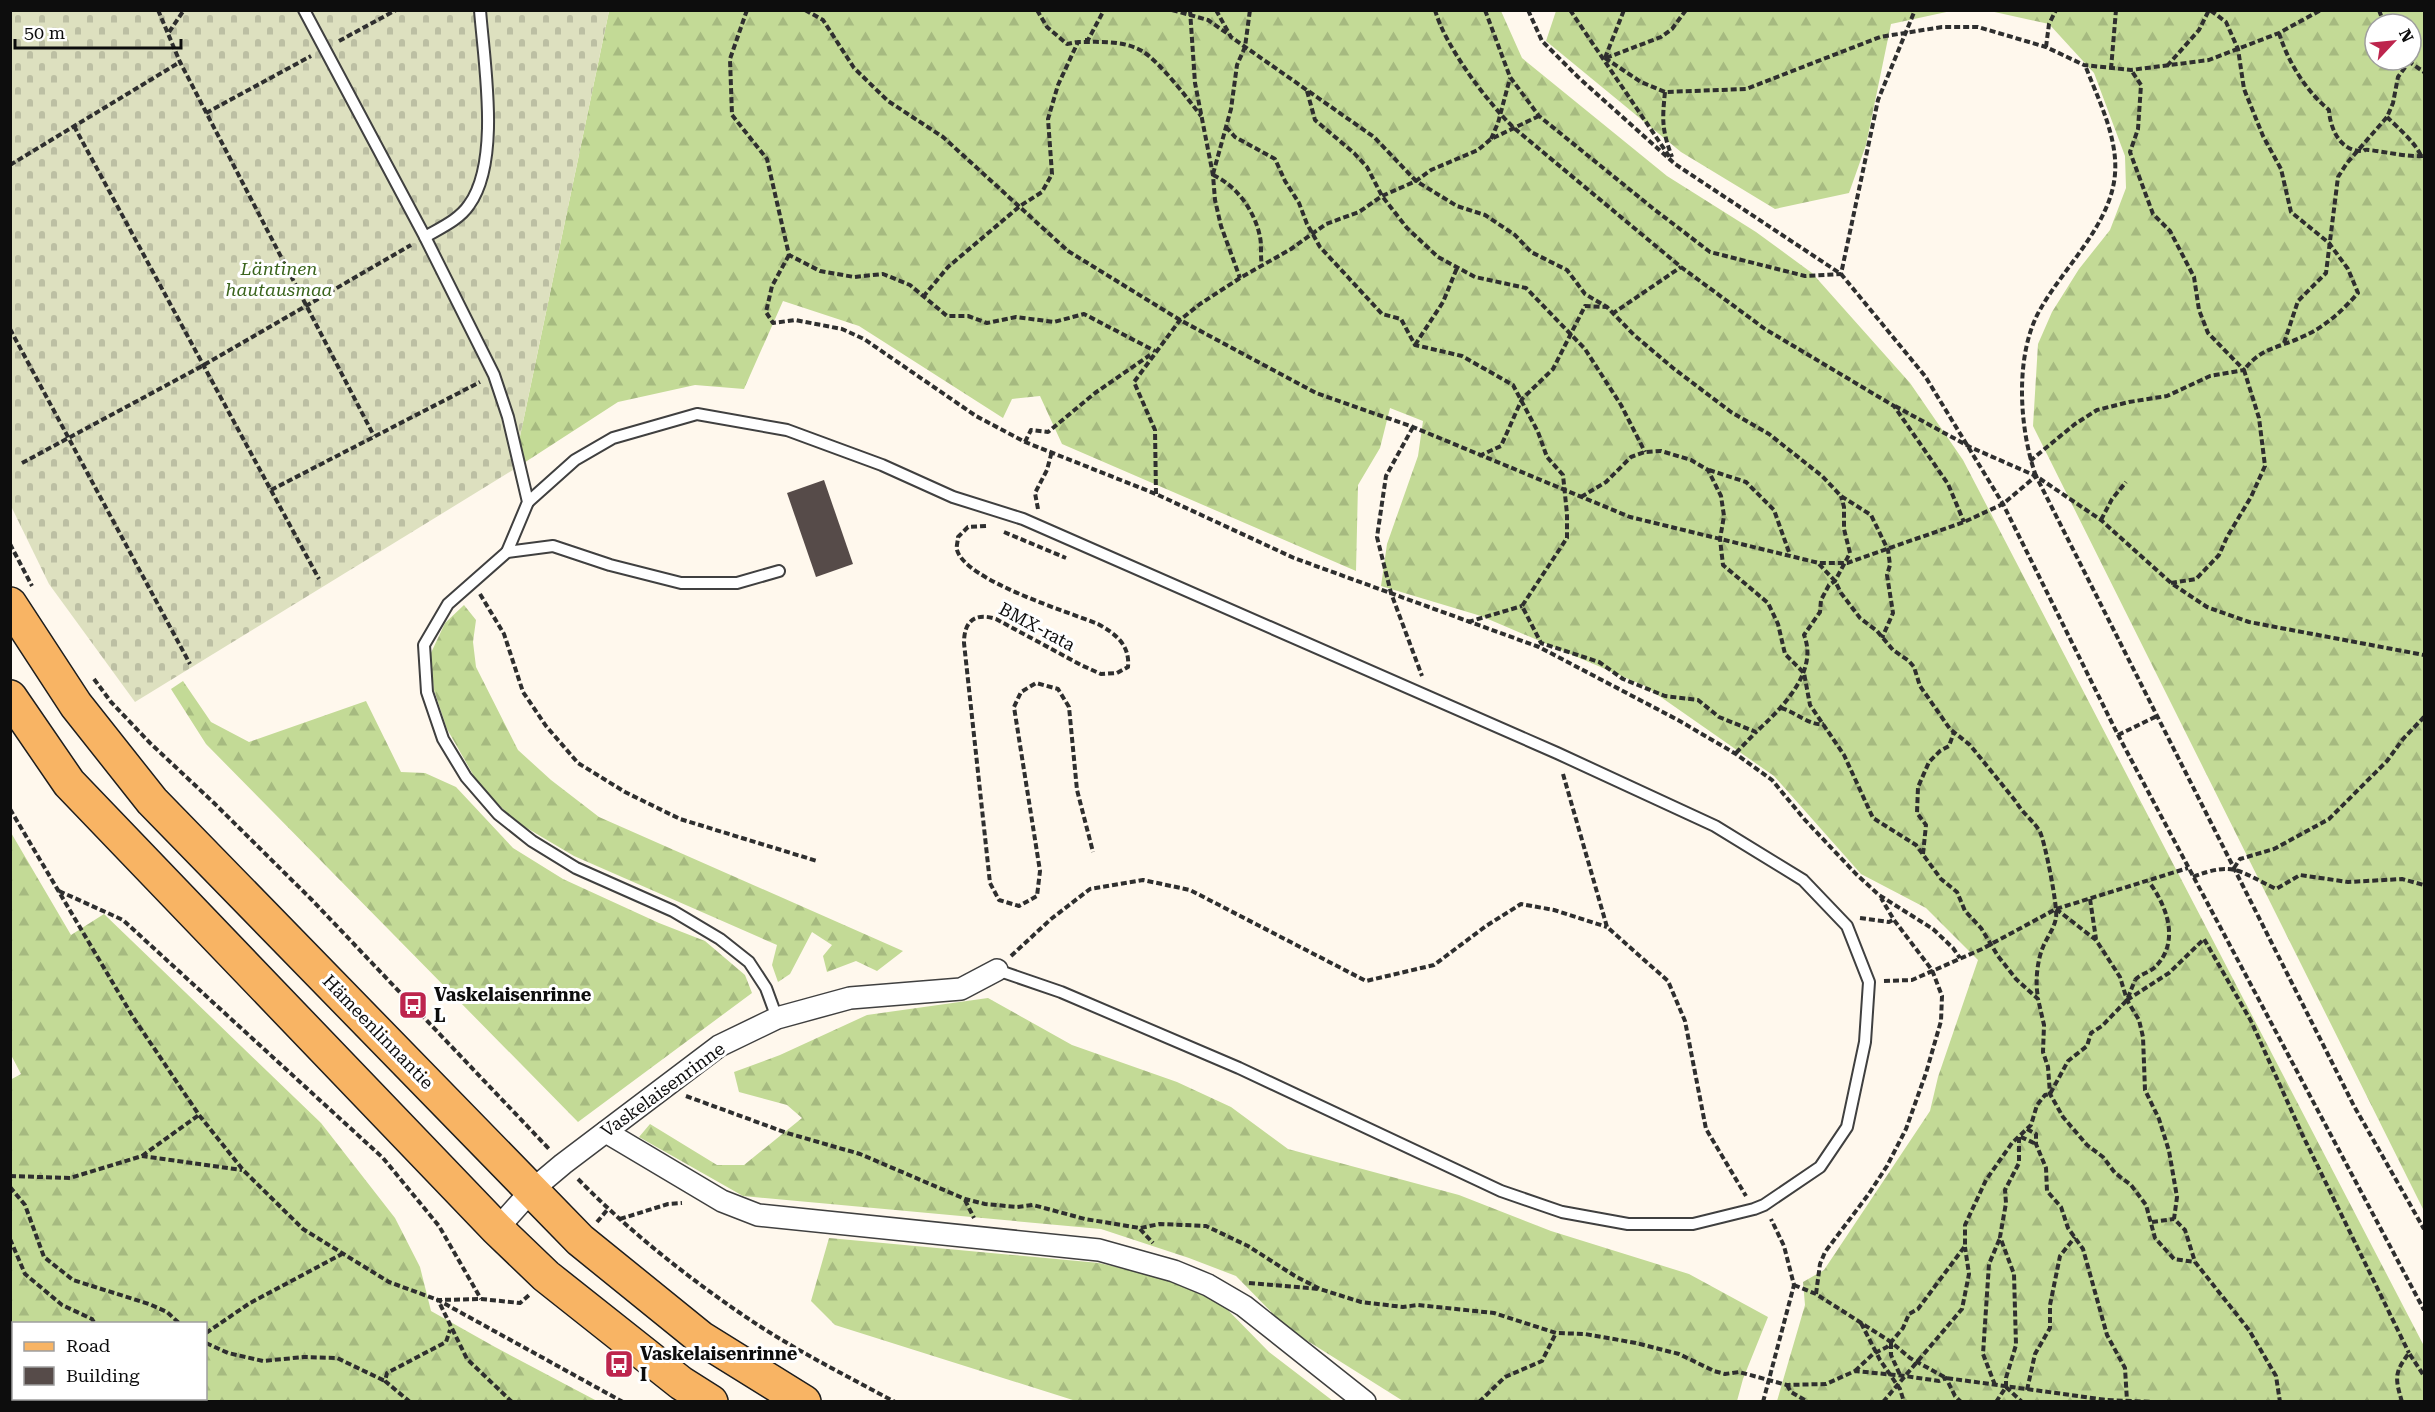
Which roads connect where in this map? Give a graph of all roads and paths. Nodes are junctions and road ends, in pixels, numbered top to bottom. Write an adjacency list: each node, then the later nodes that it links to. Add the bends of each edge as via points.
1 (158, 10): 27 (path)
2 (184, 10): 27 (path)
3 (304, 10): 34 (lane)
4 (396, 10): 34 (path)
5 (480, 10): 63 (lane, via 488,113 483,173 475,196 464,211)
6 (747, 10): 65 (path, via 730,59 732,115 767,159)
7 (805, 10): 61 (path, via 823,20 854,68 888,101 943,136)
8 (1037, 10): 30 (path, via 1047,27 1067,44)
9 (1104, 10): 30 (path, via 1088,40)
10 (1172, 10): 25 (path)
11 (1190, 10): 25 (path)
12 (1216, 10): 29 (path)
13 (1250, 10): 31 (path)
14 (1435, 10): 46 (path, via 1464,68)
15 (1485, 10): 42 (path)
16 (1528, 10): 56 (path, via 1542,41)
17 (1570, 10): 35 (path)
18 (1624, 10): 35 (path)
19 (1686, 10): 35 (path, via 1661,38)
20 (1915, 10): 26 (path)
21 (2056, 10): 32 (path, via 2049,24)
22 (2116, 10): 39 (path)
23 (2210, 10): 33 (path, via 2226,22); 38 (path, via 2199,30)
24 (2321, 10): 28 (path)
25 (1191, 16): 29 (path, via 1208,20); 47 (path)
26 (1906, 32): 32 (path, via 1978,27); 44 (path, via 1880,37 1746,89); 69 (path, via 1878,100)
27 (169, 33): 36 (path)
28 (2279, 33): 33 (path); 54 (path, via 2298,76 2330,110 2330,123 2337,138)
29 (1231, 37): 31 (path)
30 (1078, 42): 47 (path, via 1112,42 1142,51); 61 (path, via 1058,85 1048,119 1052,174 1042,192)
31 (1245, 47): 43 (path); 51 (path, via 1236,65)
32 (2046, 47): 37 (path)
33 (2238, 49): 38 (path, via 2210,60); 64 (path, via 2244,89 2281,169 2291,212)
34 (324, 50): 45 (path); 63 (lane)
35 (1605, 58): 44 (path, via 1641,82); 56 (path)
36 (180, 62): 45 (path); 50 (path)
37 (2084, 65): 39 (path); 94 (path, via 2111,135 2113,191 2090,237 2040,309 2026,349 2021,414)
38 (2166, 66): 40 (path)
39 (2111, 69): 40 (path)
40 (2131, 70): 82 (path, via 2141,85 2138,129 2130,152 2153,214 2170,231 2193,277 2208,333)
41 (2401, 72): 49 (path)
42 (1510, 77): 46 (path); 48 (path)
43 (1307, 91): 59 (path, via 1374,137); 60 (path, via 1315,120 1367,166)
44 (1665, 92): 56 (path, via 1663,133)
45 (206, 113): 72 (path)
46 (1500, 115): 52 (path); 53 (path)
47 (1201, 116): 58 (path)
48 (1539, 116): 52 (path); 69 (path, via 1710,252 1805,276)
49 (2386, 117): 54 (path); 55 (path)
50 (74, 126): 57 (path); 81 (path)
51 (1226, 127): 58 (path); 62 (path, via 1234,137 1275,159)
52 (1514, 128): 53 (path); 67 (path)
53 (1491, 140): 59 (path)
54 (2358, 151): 55 (path); 64 (path, via 2338,177)
55 (2423, 156)
56 (1675, 164): 69 (path)
57 (10, 165)
58 (1213, 175): 66 (path, via 1226,180 1256,221); 70 (path, via 1221,226)
59 (1416, 181): 60 (path); 73 (path, via 1457,206 1485,214 1531,252 1567,270 1585,294)
60 (1382, 196): 62 (path, via 1359,212); 68 (path, via 1407,228 1438,257)
61 (1020, 206): 71 (path, via 948,267); 75 (path, via 1068,251)
62 (1312, 233): 66 (path); 79 (path, via 1320,247 1382,314 1401,319)
63 (425, 237): 72 (path); 83 (lane)
64 (2329, 243): 78 (path, via 2326,273 2298,301); 78 (path, via 2348,269 2358,293 2340,313 2304,336)
65 (789, 255): 71 (path, via 819,271 854,277 883,274 910,285); 89 (path, via 772,286 766,312 773,323 795,320 842,329 864,339 976,416)
66 (1262, 265): 70 (path)
67 (1681, 267): 74 (path); 85 (path, via 1765,328)
68 (1457, 268): 77 (path, via 1475,277 1526,288); 79 (path, via 1443,302)
69 (1841, 274): 90 (path, via 1925,376)
70 (1240, 278): 75 (path)
71 (923, 297): 80 (path, via 947,316 968,316 987,323 1016,317 1054,322 1084,314)
72 (306, 307): 81 (path); 87 (path)
73 (1607, 307): 74 (path); 77 (path, via 1585,306)
74 (1612, 314): 102 (path, via 1673,368 1731,412 1769,434)
75 (1180, 320): 80 (path); 86 (path, via 1316,393)
76 (10, 329): 88 (path)
77 (1570, 334): 84 (path, via 1553,369); 92 (path, via 1585,349 1615,395)
78 (2283, 343): 82 (path, via 2254,357)
79 (1415, 345): 84 (path, via 1462,356 1514,385)
80 (1155, 351): 89 (path, via 1048,432 1031,430); 101 (path, via 1134,382 1155,430)
81 (204, 365): 88 (path); 99 (path)
82 (2244, 370): 94 (path, via 2210,376 2167,396 2097,410); 122 (path, via 2259,418 2265,466 2219,555 2196,579)
83 (494, 375): 87 (path); 104 (lane)
84 (1522, 399): 93 (path, via 1501,446); 100 (path, via 1547,457 1563,475)
85 (1894, 406): 90 (path); 107 (path, via 1948,484)
86 (1413, 427): 93 (path); 123 (path, via 1386,476 1377,537)
87 (374, 436): 99 (path)
88 (68, 438): 95 (path); 129 (path)
89 (1025, 442): 91 (path)
90 (1970, 447): 97 (path); 105 (path)
91 (1052, 451): 101 (path); 109 (path, via 1035,493)
92 (1645, 452): 96 (path, via 1677,454); 103 (path, via 1631,457 1601,486)
93 (1479, 456): 100 (path)
94 (2030, 461): 97 (path)
95 (22, 463)
96 (1708, 470): 111 (path, via 1721,496 1724,516); 114 (path, via 1746,482 1774,510)
97 (2036, 476): 105 (path); 106 (path); 135 (path)
98 (2126, 482): 106 (path)
99 (270, 490): 119 (path)
100 (1565, 492): 103 (path); 125 (path, via 1567,538)
101 (1156, 494): 123 (path, via 1294,558)
102 (1841, 496): 112 (path, via 1871,515); 117 (path, via 1851,554)
103 (1580, 498): 111 (path, via 1630,517)
104 (528, 502): 109 (lane, via 575,460 613,438 697,414 787,430 882,465 952,497); 113 (lane)
105 (2003, 504): 107 (path); 140 (path)
106 (2101, 520): 122 (path)
107 (1964, 522): 112 (path)
108 (989, 527): 144 (path, BMX-rata, via 968,528 958,537 957,550 976,573 1098,624 1111,631 1129,655 1128,667 1117,673 1101,674 996,619 985,615 969,621 964,631 990,883 999,900 1019,906 1037,896 1040,871 1014,707 1021,692 1036,683 1058,689 1069,707 1077,790)
109 (1046, 528): 132 (lane)
110 (995, 529): 115 (path)
111 (1720, 539): 114 (path); 130 (path, via 1723,565 1768,603 1785,654)
112 (1888, 550): 117 (path); 127 (path, via 1893,613)
113 (507, 552): 118 (lane, via 553,546 681,583 737,583); 121 (lane)
114 (1790, 555): 116 (path)
115 (1067, 558)
116 (1819, 563): 117 (path); 120 (path)
117 (1847, 563): 120 (path)
118 (779, 571)
119 (319, 579)
120 (1835, 581): 127 (path, via 1860,618); 130 (path, via 1828,585 1820,612 1804,634 1808,645)
121 (474, 583): 146 (path, via 504,634 523,692 578,763 680,819); 167 (lane, via 448,604 424,645 427,692 443,739 466,777 498,814 532,842 576,868 673,911 720,939 749,962 766,988)
122 (2171, 584): 128 (path, via 2207,607 2249,622)
123 (1391, 593): 126 (path); 132 (path)
124 (10, 604): 180 (main road, Hämeenlinnantie, via 76,705 152,801)
125 (1522, 606): 126 (path); 138 (path, via 1542,643 1599,662 1623,679 1665,696 1698,700 1719,717)
126 (1468, 622): 142 (path, via 1539,647)
127 (1882, 638): 139 (path, via 1909,661 1920,686)
128 (2424, 655)
129 (190, 664)
130 (1803, 673): 134 (path); 137 (path, via 1810,705)
131 (10, 697): 186 (main road, via 69,783)
132 (1430, 698): 141 (lane)
133 (111, 702): 176 (path, via 312,900)
134 (1781, 708): 137 (path, via 1812,723); 138 (path)
135 (2157, 716): 140 (path); 148 (path)
136 (2424, 717): 148 (path, via 2329,819 2274,849 2240,859)
137 (1825, 724): 145 (path, via 1873,818 1916,845)
138 (1756, 732): 142 (path)
139 (1954, 732): 145 (path, via 1948,746 1929,762 1918,787 1917,813 1926,825); 155 (path, via 1970,745 2039,830)
140 (2118, 735): 147 (path)
141 (1557, 753): 156 (lane, via 1715,826 1803,880); 158 (path)
142 (1736, 754): 153 (path, via 1772,780)
143 (10, 809): 152 (path)
144 (1093, 852)
145 (1923, 855): 160 (path, via 1957,892 1965,911)
146 (817, 861)
147 (2188, 868): 149 (path); 150 (path)
148 (2234, 869): 149 (path, via 2215,868); 151 (path, via 2276,889 2300,875 2348,882 2402,879); 187 (path, via 2354,1106)
149 (2193, 877): 201 (path)
150 (2149, 882): 154 (path); 166 (path, via 2165,906 2169,940 2153,969 2135,980)
151 (2424, 885)
152 (59, 891): 170 (path, via 133,1017); 199 (path, via 123,920 383,1158 439,1226)
153 (1879, 896): 157 (path); 161 (path, via 1933,929)
154 (2090, 899): 155 (path); 159 (path)
155 (2056, 909): 159 (path); 160 (path); 165 (path, via 2037,975)
156 (1838, 917): 157 (path); 164 (lane, via 1847,926)
157 (1894, 920): 163 (path)
158 (1607, 927): 162 (path, via 1554,909 1521,904 1434,965 1366,981 1190,890 1143,880 1090,889 1051,918); 182 (path, via 1668,981 1685,1021 1706,1129)
159 (2096, 940): 166 (path, via 2120,977)
160 (1992, 944): 161 (path); 165 (path, via 2016,979)
161 (1960, 958): 163 (path)
162 (997, 970): 167 (street, Vaskelaisenrinne, via 961,989 850,998); 182 (lane, via 1060,992 1239,1068 1501,1191 1562,1212 1628,1224 1693,1224)
163 (1932, 970): 164 (path, via 1912,980); 198 (path, via 1942,996 1941,1021 1914,1107 1887,1167 1825,1252)
164 (1869, 981): 182 (lane, via 1865,1042 1847,1127 1820,1167)
165 (2038, 999): 169 (path)
166 (2127, 1000): 169 (path, via 2068,1061); 184 (path, via 2139,1020 2143,1037 2145,1090 2169,1151 2178,1197); 211 (path, via 2169,972 2204,939 2251,1021)
167 (777, 1018): 168 (street, Vaskelaisenrinne, via 719,1046)
168 (663, 1087): 172 (street, Vaskelaisenrinne); 196 (path, via 787,1133 860,1154 965,1199 1017,1207 1033,1205 1140,1228 1160,1224 1206,1226)
169 (2050, 1094): 171 (path, via 2037,1105); 185 (path, via 2087,1145 2131,1185 2146,1205)
170 (199, 1115): 175 (path); 177 (path)
171 (2027, 1130): 173 (path); 174 (path, via 2036,1134)
172 (606, 1132): 176 (street, Vaskelaisenrinne); 181 (street)
173 (2019, 1136): 174 (path); 188 (path, via 2019,1163 2005,1190); 191 (path, via 1986,1180 1965,1225)
174 (2036, 1144): 189 (path, via 2046,1168 2047,1191 2061,1207)
175 (142, 1156): 177 (path); 178 (path, via 70,1178)
176 (562, 1164): 180 (street, Vaskelaisenrinne); 183 (path)
177 (243, 1170): 192 (path, via 303,1229)
178 (10, 1176)
179 (10, 1187): 203 (path, via 25,1205 44,1257 66,1275 150,1304)
180 (532, 1191): 186 (street, Vaskelaisenrinne); 231 (main road, Hämeenlinnantie, via 580,1240 701,1338)
181 (722, 1201): 183 (path, via 668,1204); 233 (street, via 758,1215 1099,1250 1173,1271 1244,1306)
182 (1759, 1207): 195 (path, via 1785,1246)
183 (619, 1219): 232 (path, via 741,1314)
184 (2174, 1219): 185 (path); 193 (path, via 2185,1230)
185 (2152, 1222): 193 (path, via 2155,1238 2174,1259)
186 (497, 1229): 230 (main road, via 546,1276 681,1383)
187 (2424, 1229)
188 (2000, 1237): 223 (path, via 1989,1264 1983,1354); 224 (path, via 2014,1274 2016,1345)
189 (2075, 1237): 225 (path, via 2061,1256 2050,1305 2050,1328 2035,1354); 243 (path, via 2083,1249 2106,1335 2125,1368)
190 (10, 1239): 202 (path, via 25,1274 62,1305)
191 (1965, 1246): 208 (path); 212 (path, via 1969,1274 1962,1309)
192 (343, 1253): 200 (path, via 389,1282); 206 (path, via 250,1303)
193 (2195, 1262): 245 (path, via 2249,1330 2276,1376)
194 (1248, 1283): 196 (path)
195 (1794, 1285): 198 (path); 220 (path)
196 (1320, 1289): 207 (path, via 1361,1302 1494,1313)
197 (531, 1294): 199 (path, via 520,1303)
198 (1816, 1294): 204 (path)
199 (481, 1299): 200 (path)
200 (438, 1300): 205 (path); 229 (path)
201 (2424, 1310)
202 (94, 1322)
203 (179, 1322)
204 (1861, 1323): 208 (path); 210 (path)
205 (450, 1329): 219 (path, via 446,1342 387,1373); 228 (path, via 467,1359)
206 (207, 1332)
207 (1556, 1333): 220 (path, via 1585,1334 1670,1351 1714,1371 1738,1372); 234 (path, via 1542,1361 1505,1377)
208 (1891, 1342): 210 (path); 212 (path); 214 (path, via 1891,1355)
209 (207, 1343): 219 (path, via 228,1353 263,1360 337,1358)
210 (1876, 1352): 213 (path); 215 (path)
211 (2409, 1353): 217 (path); 246 (path, via 2398,1368 2396,1380)
212 (1917, 1362): 216 (path); 218 (path)
213 (1855, 1371): 215 (path); 221 (path, via 1826,1384)
214 (1900, 1375): 215 (path); 216 (path)
215 (1890, 1376): 222 (path)
216 (1905, 1376): 218 (path, via 1939,1381); 222 (path)
217 (2424, 1376)
218 (1946, 1378): 223 (path); 239 (path)
219 (385, 1381): 227 (path)
220 (1770, 1382): 221 (path); 235 (path)
221 (1787, 1384): 236 (path, via 1791,1392)
222 (1897, 1385): 237 (path); 238 (path)
223 (1995, 1385): 224 (path)
224 (2006, 1387): 225 (path); 240 (path); 241 (path)
225 (2026, 1390): 226 (path)
226 (2084, 1397): 242 (path); 243 (path)
227 (410, 1401)
228 (512, 1401)
229 (623, 1401)
230 (711, 1401)
231 (804, 1401)
232 (895, 1401)
233 (1365, 1401)
234 (1479, 1401)
235 (1763, 1401)
236 (1808, 1401)
237 (1883, 1401)
238 (1904, 1401)
239 (1962, 1401)
240 (1996, 1401)
241 (2022, 1401)
242 (2081, 1401)
243 (2127, 1401): 244 (path)
244 (2153, 1401)
245 (2280, 1401)
246 (2402, 1401)

